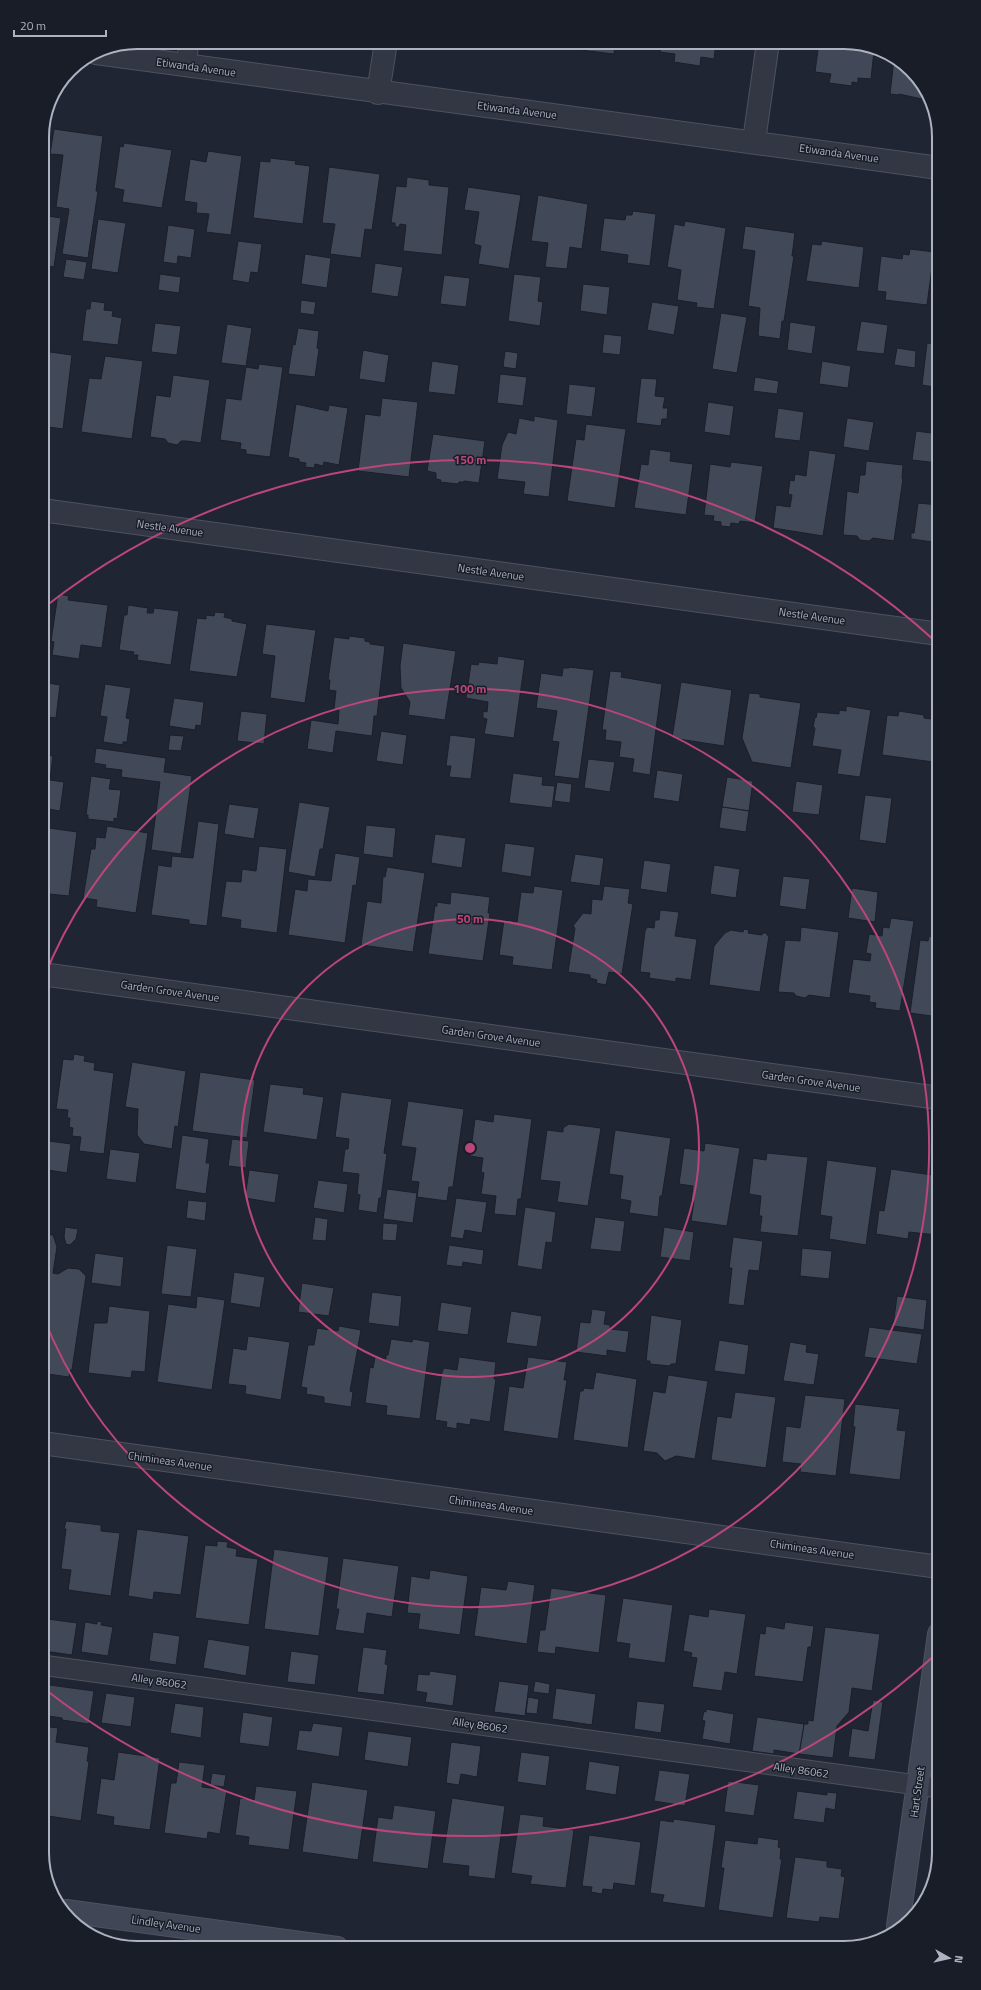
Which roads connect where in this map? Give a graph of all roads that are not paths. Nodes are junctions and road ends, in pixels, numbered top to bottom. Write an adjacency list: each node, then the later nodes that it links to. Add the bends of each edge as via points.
1 (188, 49): 5 (lane)
2 (385, 49): 6 (street)
3 (767, 49): 7 (street)
4 (107, 55): 5 (street, Etiwanda Avenue)
5 (186, 66): 6 (street, Etiwanda Avenue)
6 (378, 93): 7 (street, Etiwanda Avenue)
7 (754, 141): 8 (street, Etiwanda Avenue)
8 (932, 167)
9 (49, 511): 10 (street, Nestle Avenue)
10 (932, 633)
11 (49, 975): 12 (street, Garden Grove Avenue)
12 (932, 1097)
13 (49, 1444): 14 (street, Chimineas Avenue)
14 (932, 1566)
15 (49, 1666): 17 (lane, Alley 86062)
16 (932, 1685): 17 (street, Hart Street)
17 (918, 1786): 18 (lane, Alley 86062); 20 (street, Hart Street)
18 (932, 1787)
19 (72, 1912): 21 (street, Lindley Avenue)
20 (899, 1922)
21 (286, 1941)

